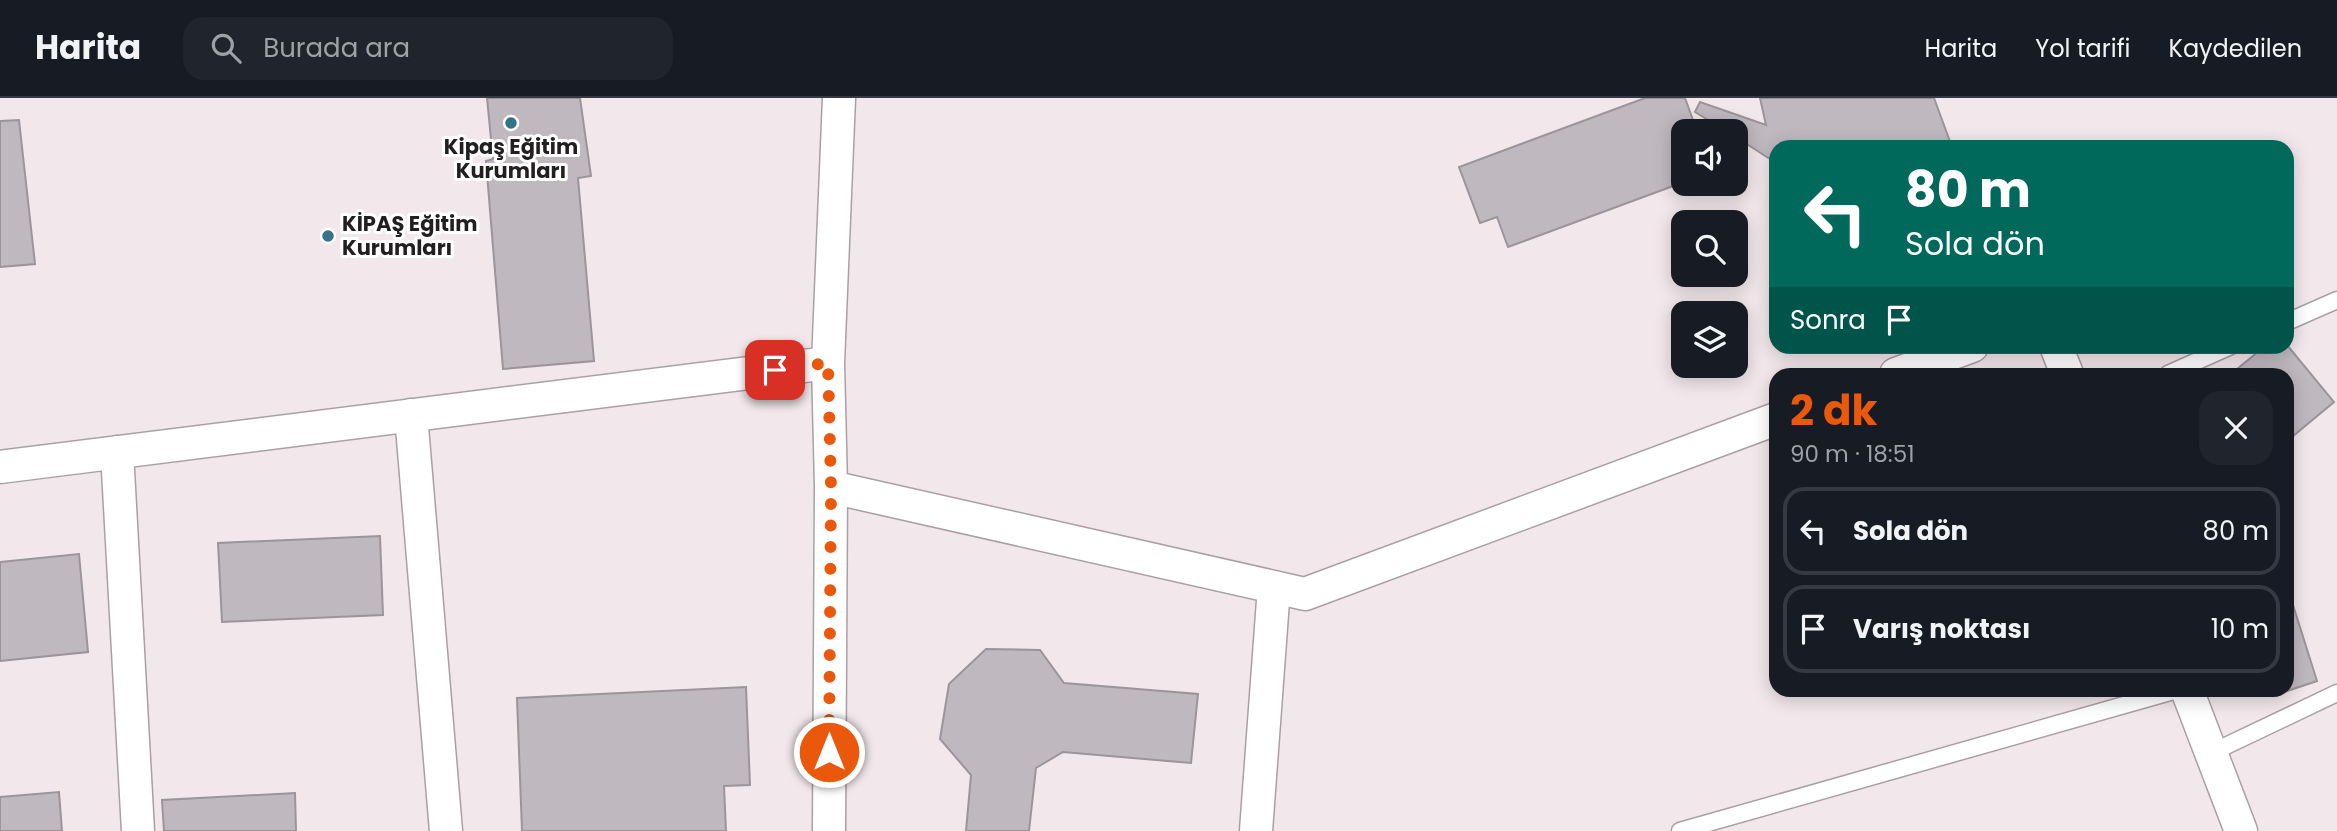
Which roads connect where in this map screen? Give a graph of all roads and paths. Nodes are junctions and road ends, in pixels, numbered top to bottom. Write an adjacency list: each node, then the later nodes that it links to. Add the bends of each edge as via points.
1 (839, 98): 6 (street)
2 (2337, 300): 3 (lane)
3 (2294, 319)
4 (1950, 354): 7 (street)
5 (2213, 354): 8 (lane)
6 (828, 363): 9 (street); 13 (street)
7 (1912, 368)
8 (2182, 368)
9 (411, 415): 11 (street); 20 (street)
10 (1769, 422): 14 (street, via 1305,594)
11 (117, 452): 12 (street); 19 (street)
12 (0, 467)
13 (831, 487): 14 (street); 21 (street)
14 (1274, 587): 22 (street)
15 (2337, 693): 18 (lane)
16 (2152, 697): 23 (lane)
17 (2190, 697): 18 (street)
18 (2211, 754): 24 (street)
19 (138, 831)
20 (446, 831)
21 (829, 831)
22 (1256, 831)
23 (1680, 831)
24 (2241, 831)

